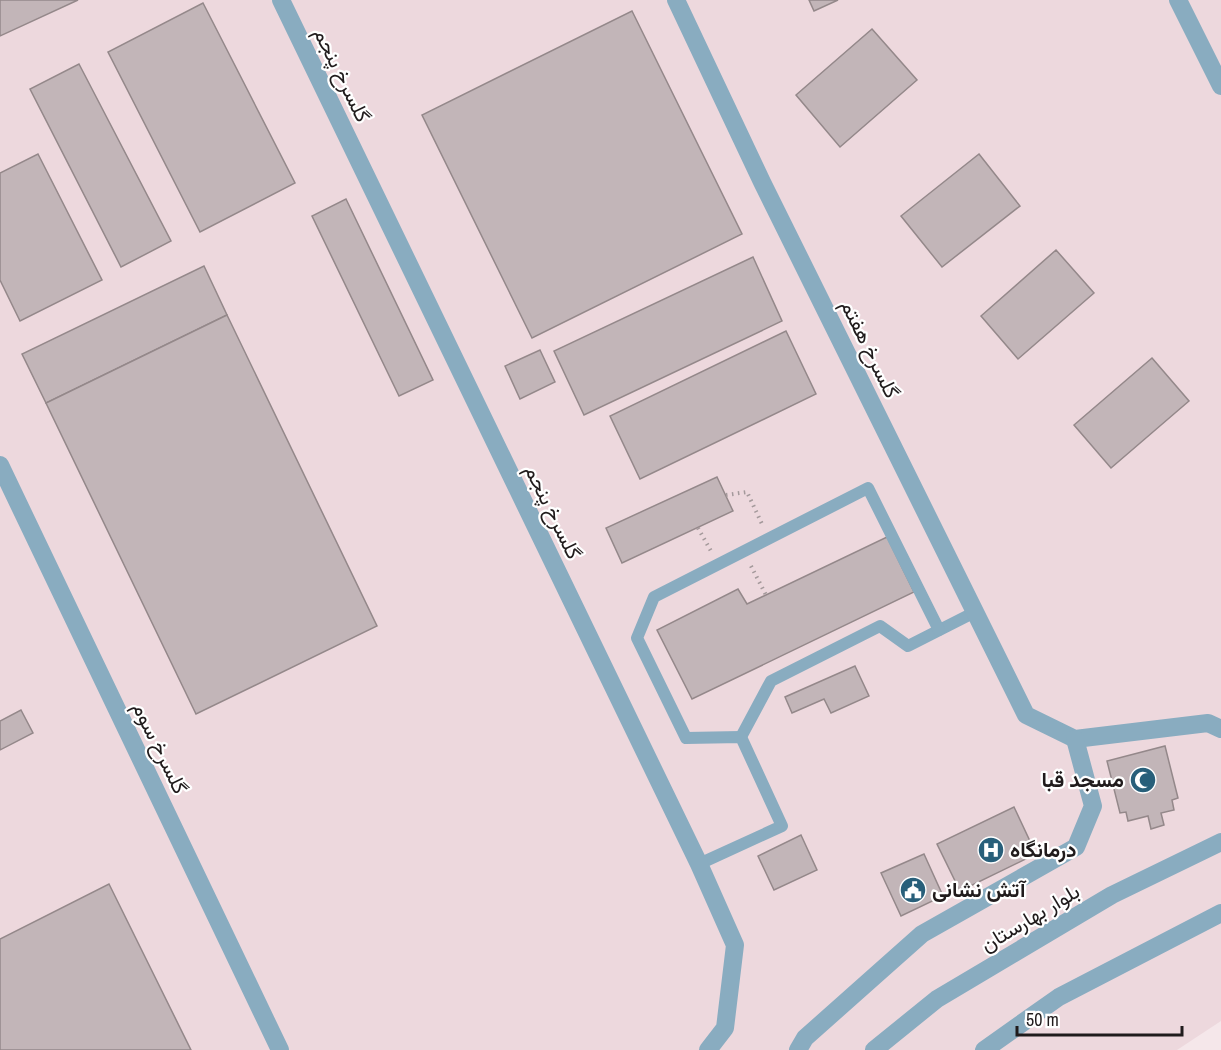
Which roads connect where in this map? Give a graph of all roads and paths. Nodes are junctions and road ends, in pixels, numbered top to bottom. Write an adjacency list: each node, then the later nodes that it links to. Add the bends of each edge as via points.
1 (281, 0): 18 (street, گلسرخ پنجم)
2 (676, 0): 12 (street, گلسرخ هفتم)
3 (1178, 0): 4 (street)
4 (1221, 86)
5 (0, 465): 20 (street, گلسرخ سوم)
6 (726, 495): 8 (path, via 747,492)
7 (698, 528): 10 (path)
8 (769, 539): 9 (lane); 13 (lane, via 868,488)
9 (743, 552): 10 (lane); 11 (path)
10 (718, 564): 15 (lane, via 654,597 637,638 686,738)
11 (766, 595)
12 (975, 612): 13 (lane); 16 (street, گلسرخ هفتم, via 1026,716)
13 (939, 630): 15 (lane, via 908,646 880,626 771,681)
14 (1221, 729): 16 (street, via 1208,723)
15 (741, 737): 18 (lane, via 782,826)
16 (1075, 739): 22 (street, via 1093,806 1076,847 922,934 805,1038)
17 (1221, 842): 23 (street, بلوار بهارستان, via 1112,895 946,993)
18 (699, 864): 21 (street, گلسرخ پنجم, via 735,945 724,1028)
19 (1221, 913): 24 (street, via 1059,997)
20 (280, 1050)
21 (708, 1050)
22 (798, 1050)
23 (874, 1050)
24 (984, 1050)

